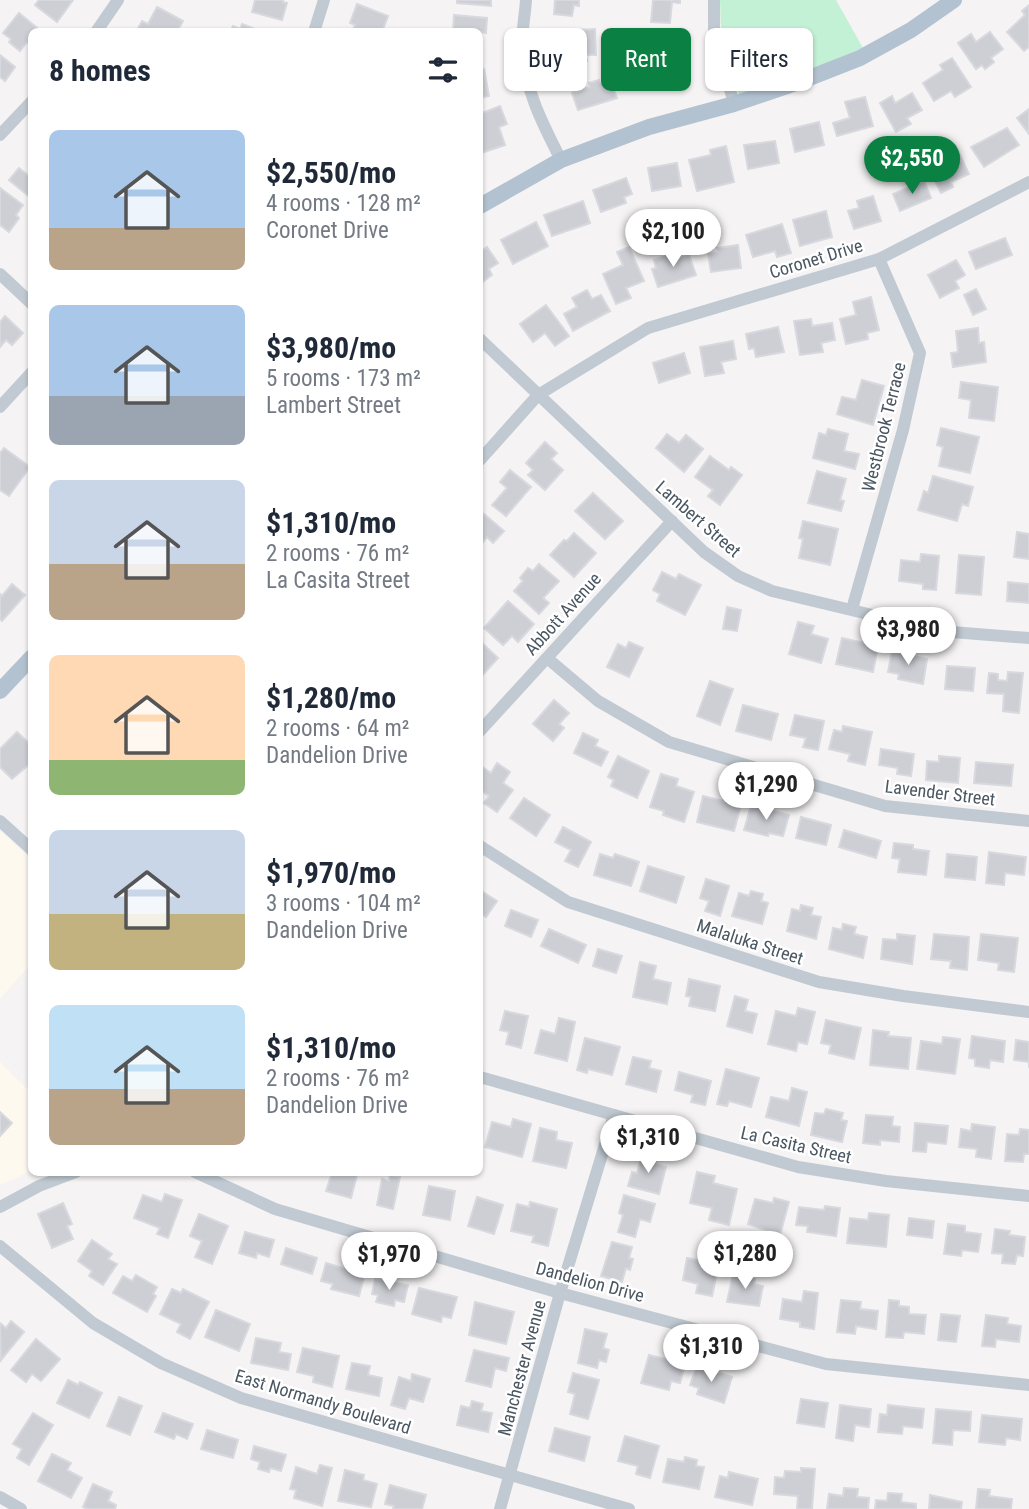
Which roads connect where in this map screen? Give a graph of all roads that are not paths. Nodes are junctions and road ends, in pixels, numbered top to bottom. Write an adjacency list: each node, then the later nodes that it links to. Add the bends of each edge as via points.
1 (118, 0): 6 (street)
2 (324, 0): 7 (street)
3 (526, 0): 11 (street, via 522,44 526,81 537,115)
4 (713, 0): 8 (street, via 714,32)
5 (954, 0): 8 (main road, via 860,58)
6 (99, 28)
7 (315, 28)
8 (734, 104): 11 (main road, via 649,127)
9 (28, 105): 10 (street)
10 (0, 135)
11 (561, 160): 13 (main road)
12 (1029, 182): 14 (street, Coronet Drive)
13 (483, 204)
14 (879, 258): 19 (street, Coronet Drive, via 648,328); 23 (street, Westbrook Terrace, via 920,353)
15 (0, 274): 16 (street)
16 (28, 300)
17 (483, 342): 19 (street, Lambert Street)
18 (28, 376): 20 (street)
19 (538, 395): 21 (street, Coronet Drive); 22 (street, Lambert Street)
20 (0, 407)
21 (483, 457)
22 (672, 521): 23 (street, Lambert Street, via 738,576 772,591); 25 (street, Abbott Avenue)
23 (852, 610): 24 (street, Lambert Street, via 939,631)
24 (1029, 638)
25 (547, 658): 28 (street, Abbott Avenue); 30 (street, Lavender Street, via 598,701 669,742 885,806)
26 (28, 661): 27 (main road)
27 (0, 691)
28 (483, 728)
29 (0, 821): 31 (street)
30 (1029, 821)
31 (28, 846)
32 (483, 848): 33 (street, Malaluka Street, via 568,902 819,982)
33 (1029, 1012)
34 (483, 1078): 35 (street, La Casita Street)
35 (614, 1115): 38 (street, La Casita Street, via 798,1167); 41 (street, Manchester Avenue)
36 (65, 1176): 39 (street)
37 (204, 1176): 41 (street, Dandelion Drive, via 275,1209)
38 (1029, 1196)
39 (0, 1207)
40 (0, 1246): 43 (street, East Normandy Boulevard, via 93,1323 161,1363 241,1398)
41 (560, 1293): 42 (street, Dandelion Drive, via 826,1364); 43 (street, Manchester Avenue)
42 (1029, 1385)
43 (510, 1476): 46 (street, Manchester Avenue); 47 (street, East Normandy Boulevard)
44 (0, 1497): 45 (street)
45 (21, 1509)
46 (500, 1509)
47 (629, 1509)

